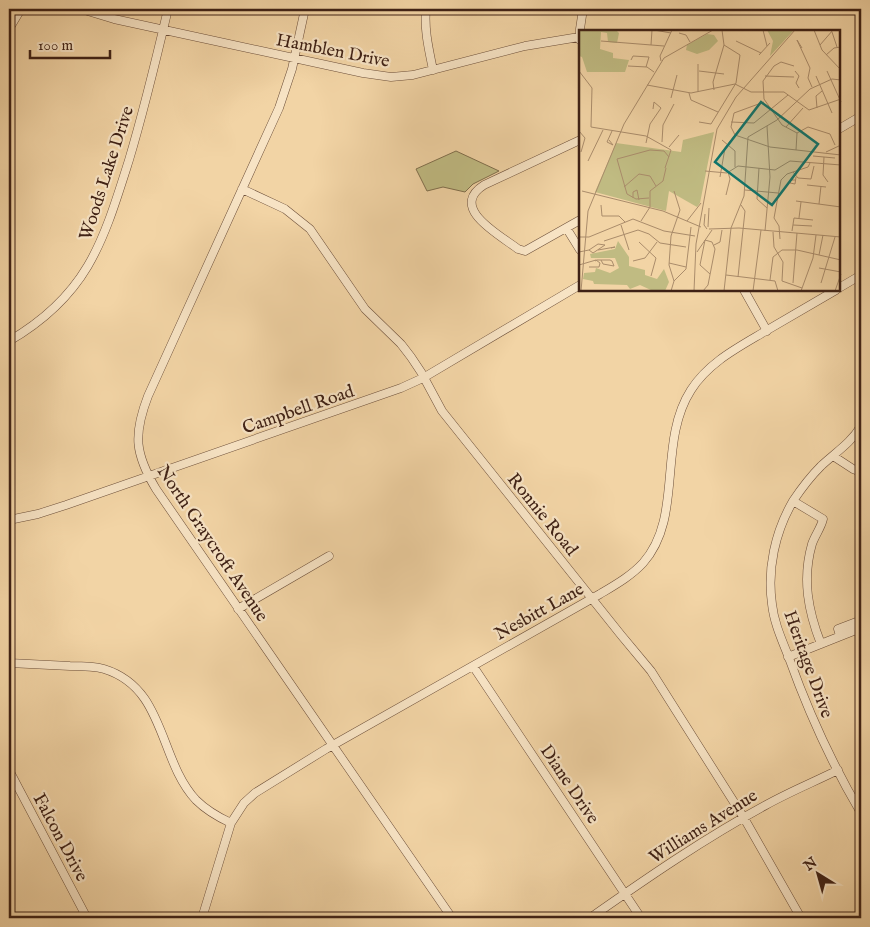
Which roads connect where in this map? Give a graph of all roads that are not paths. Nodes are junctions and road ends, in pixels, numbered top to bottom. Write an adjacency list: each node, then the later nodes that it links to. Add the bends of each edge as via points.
1 (21, 9): 7 (street)
2 (81, 9): 8 (street, Hamblen Drive)
3 (168, 9): 8 (street, Woods Lake Drive)
4 (305, 9): 11 (street, North Graycroft Avenue)
5 (426, 9): 12 (street)
6 (583, 9): 9 (street)
7 (9, 29)
8 (163, 30): 11 (street, Hamblen Drive); 26 (street, Woods Lake Drive, via 130,157 99,246 62,301)
9 (581, 30)
10 (579, 39): 12 (street, Hamblen Drive, via 524,46)
11 (294, 58): 12 (street, Hamblen Drive, via 390,77); 16 (street, North Graycroft Avenue, via 279,108)
12 (433, 70)
13 (861, 116): 14 (street)
14 (840, 128)
15 (579, 140): 18 (street, via 484,185 472,196 473,213 518,249 525,251)
16 (242, 189): 27 (street, Ronnie Road, via 285,209 310,229 365,309 401,344); 31 (street, North Graycroft Avenue, via 144,408 138,428 138,451)
17 (579, 221): 18 (street)
18 (567, 229): 19 (street)
19 (579, 248)
20 (861, 275): 22 (street, Nesbitt Lane)
21 (579, 285): 27 (street, Campbell Road)
22 (840, 287)
23 (745, 291): 25 (street)
24 (834, 291): 25 (street, Nesbitt Lane)
25 (767, 331): 35 (street, Nesbitt Lane, via 720,360 690,392 677,420 665,516 659,537 650,554 633,572)
26 (9, 341)
27 (423, 378): 31 (street, Campbell Road, via 347,408); 35 (street, Ronnie Road, via 442,411)
28 (861, 426): 29 (street, Heritage Drive)
29 (833, 456): 30 (street); 32 (street, Heritage Drive)
30 (861, 472)
31 (148, 476): 33 (street, Campbell Road, via 38,514); 36 (street, North Graycroft Avenue)
32 (794, 501): 40 (street, via 823,519 812,543 806,582 809,610); 41 (street, Heritage Drive, via 779,534 770,581 773,614)
33 (9, 520)
34 (330, 556): 36 (street)
35 (592, 598): 43 (street, Nesbitt Lane); 48 (street, Ronnie Road, via 651,671)
36 (238, 609): 44 (street, North Graycroft Avenue)
37 (861, 622): 39 (street, via 838,629)
38 (861, 628): 39 (street)
39 (840, 636): 40 (street)
40 (821, 644): 41 (street)
41 (788, 657): 46 (street, Heritage Drive)
42 (9, 663): 49 (street, via 97,668 129,681 148,702 187,789 205,808)
43 (473, 666): 44 (street, Nesbitt Lane); 50 (street, Diane Drive)
44 (333, 746): 49 (street, Nesbitt Lane, via 254,792); 53 (street, North Graycroft Avenue)
45 (9, 770): 51 (street, Falcon Drive)
46 (838, 770): 47 (street, Heritage Drive); 48 (street, Williams Avenue)
47 (861, 812)
48 (744, 818): 50 (street, Williams Avenue); 56 (street, Ronnie Road)
49 (231, 824): 52 (street, Nesbitt Lane)
50 (625, 894): 54 (street, Williams Avenue); 55 (street, Diane Drive)
51 (87, 918)
52 (202, 918)
53 (452, 918)
54 (590, 918)
55 (641, 918)
56 (801, 918)

